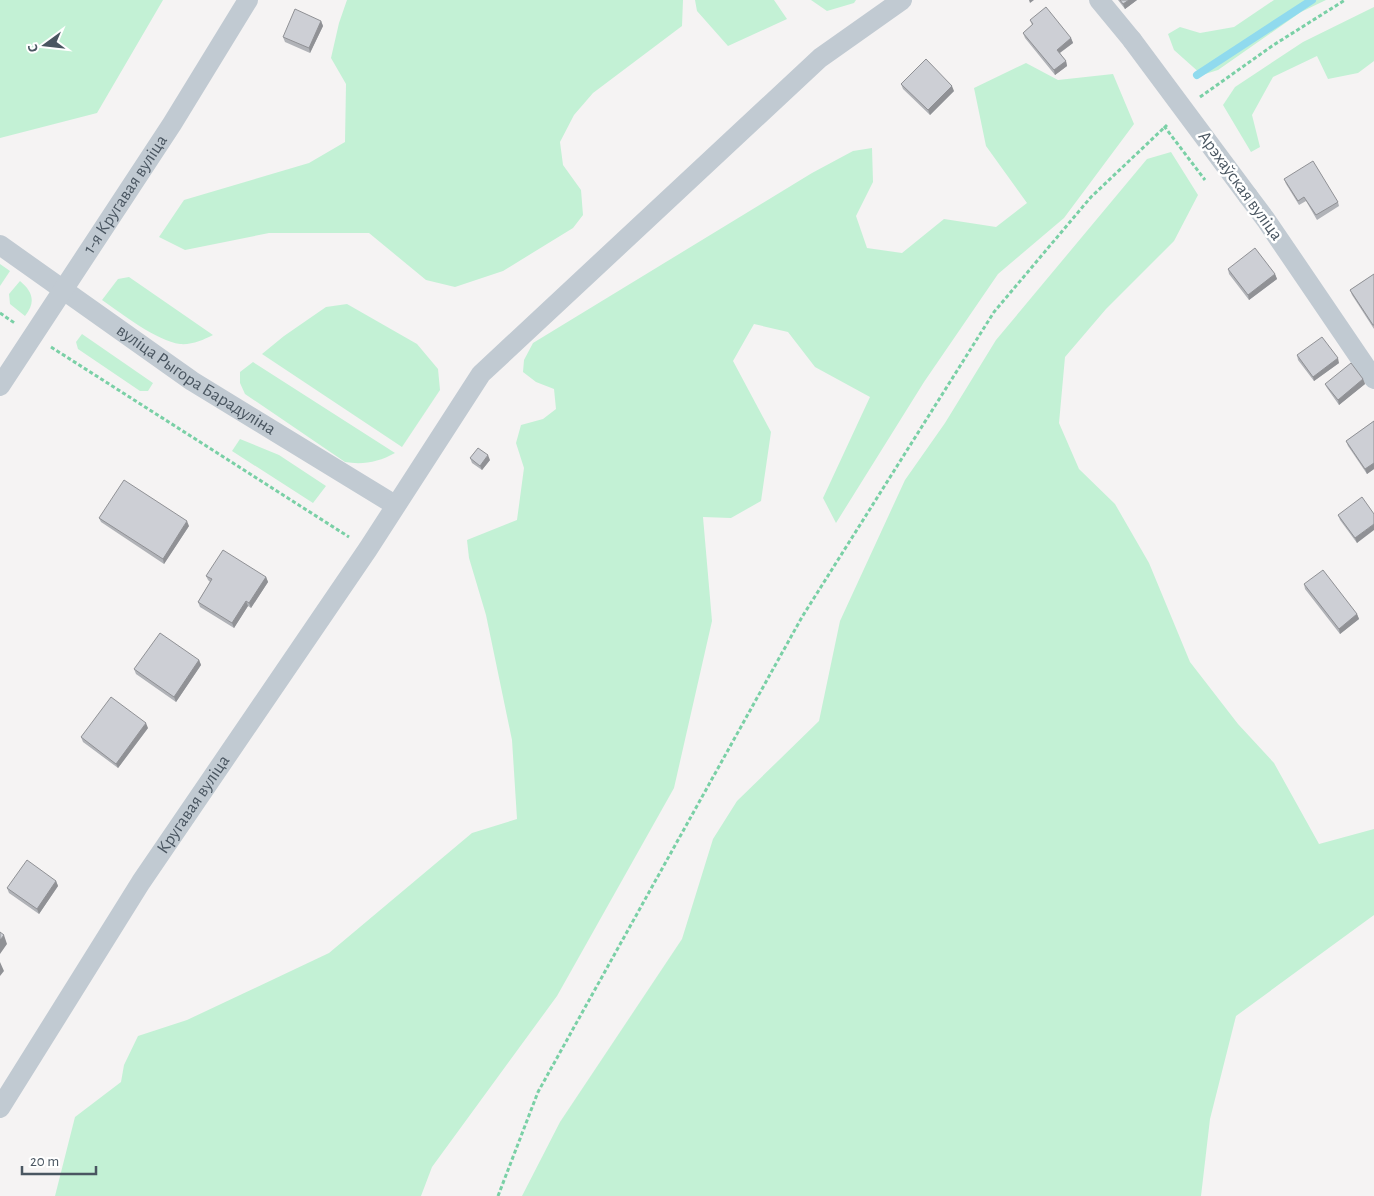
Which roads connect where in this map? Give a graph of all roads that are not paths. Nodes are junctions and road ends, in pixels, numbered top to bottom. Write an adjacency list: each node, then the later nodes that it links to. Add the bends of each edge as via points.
1 (248, 0): 5 (street, 1-я Кругавая вуліца, via 172,124)
2 (902, 0): 8 (street, Кругавая вуліца, via 820,58 481,374)
3 (1099, 0): 6 (street, Арэхаўская вуліца, bridge, via 1266,220)
4 (0, 245): 5 (street, вуліца Рыгора Барадуліна)
5 (63, 289): 7 (street, 1-я Кругавая вуліца); 8 (street, вуліца Рыгора Барадуліна, via 192,382)
6 (1374, 378)
7 (0, 386)
8 (396, 505): 9 (street, Кругавая вуліца, via 141,882)
9 (0, 1108)

